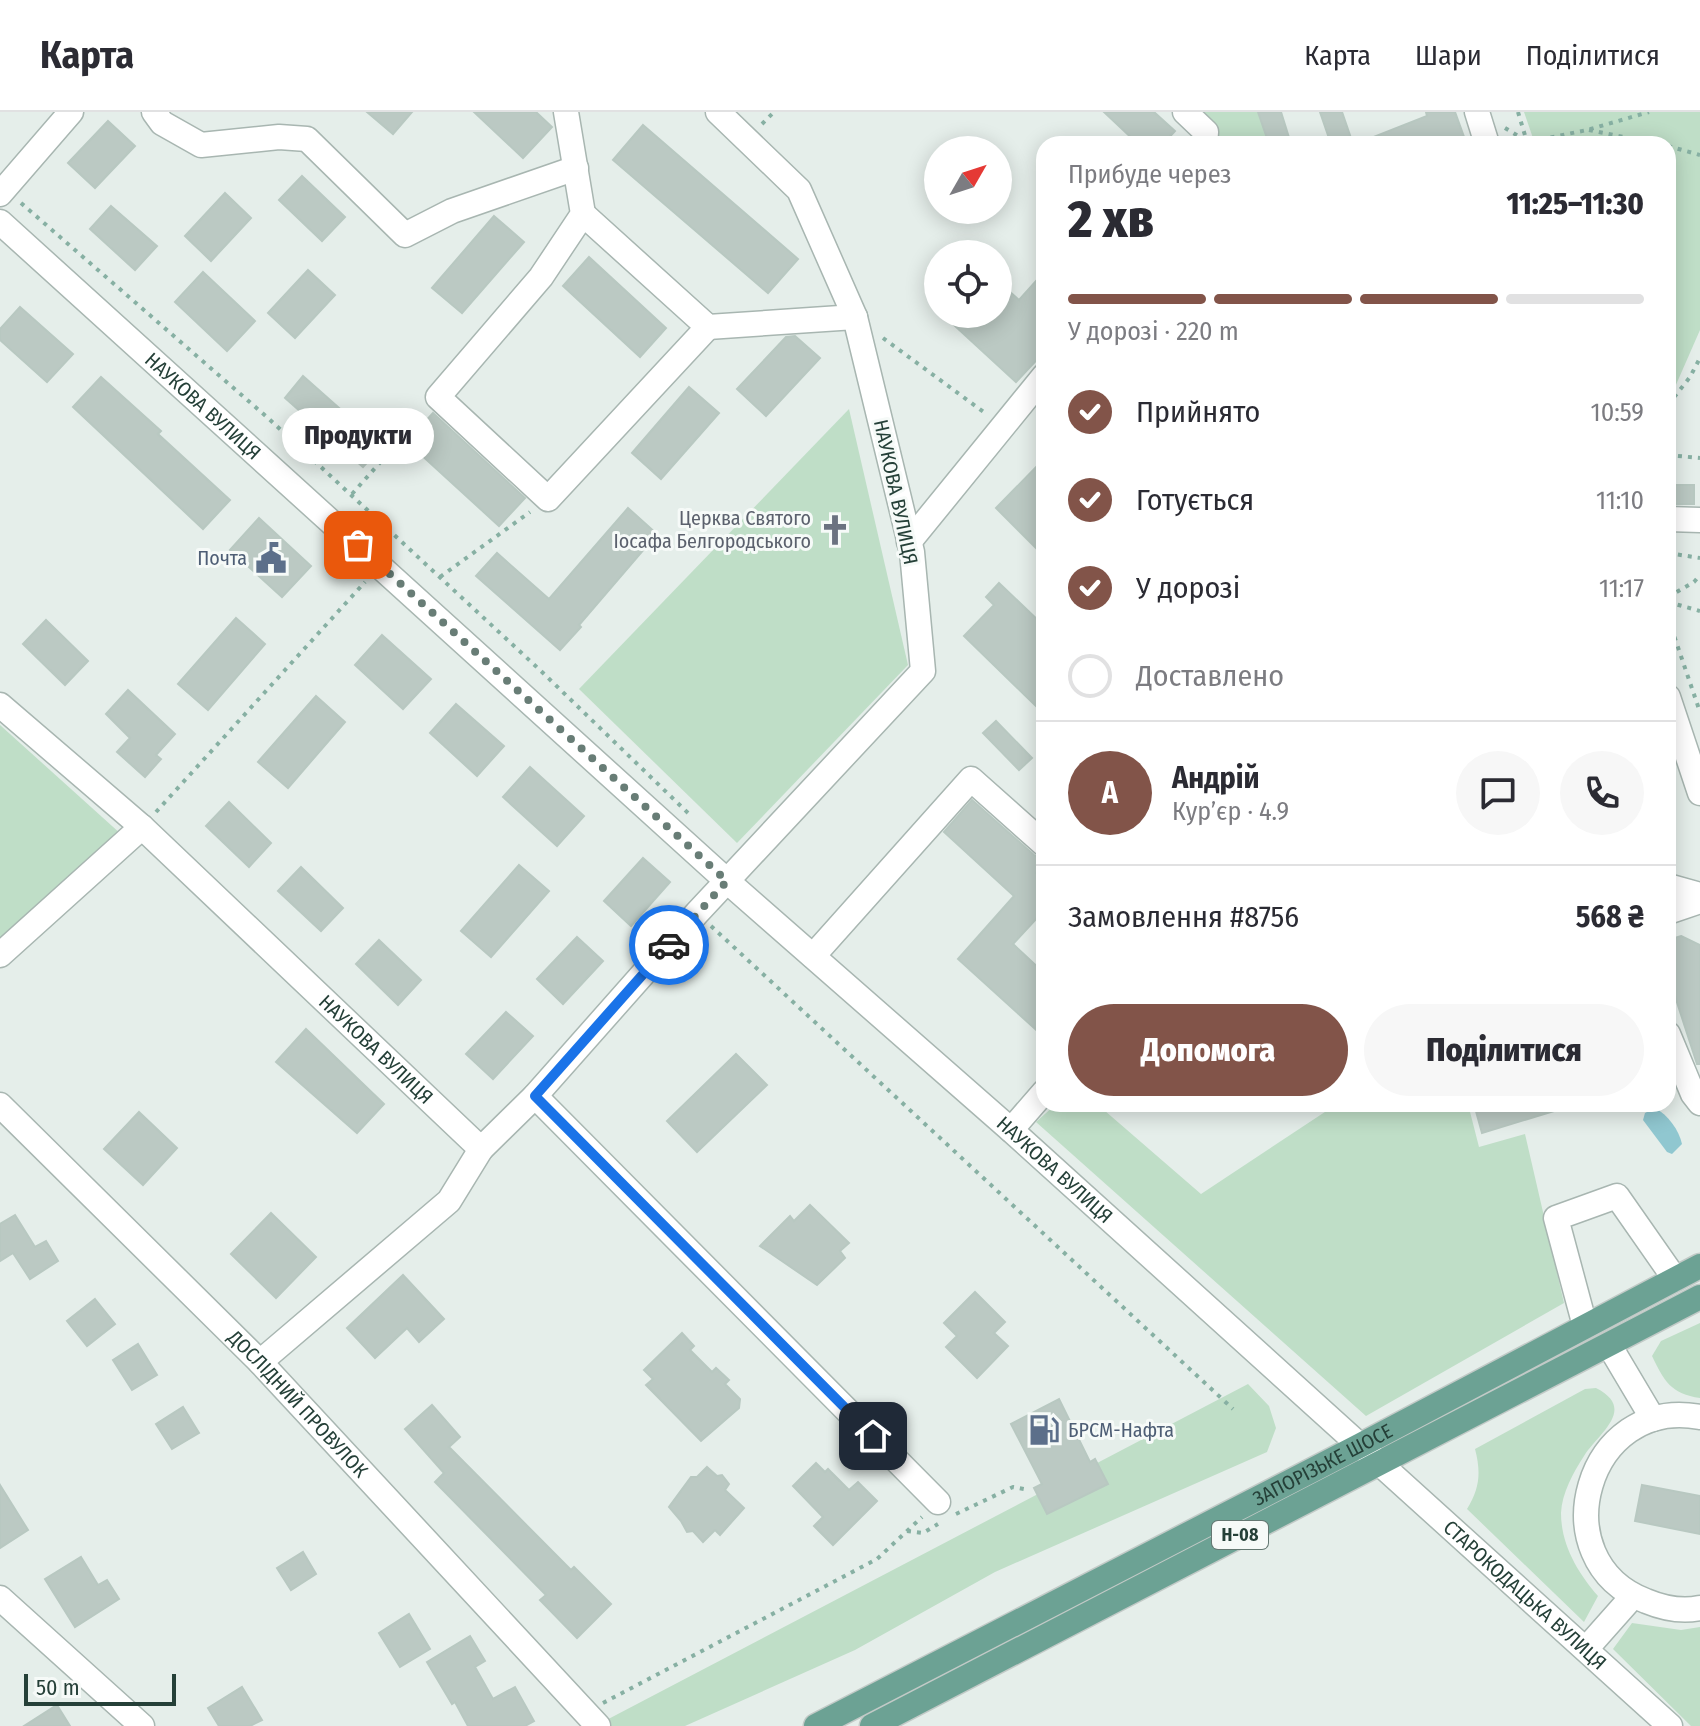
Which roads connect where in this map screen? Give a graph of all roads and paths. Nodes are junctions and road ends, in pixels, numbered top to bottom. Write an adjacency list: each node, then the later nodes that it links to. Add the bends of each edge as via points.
1 (71, 112): 18 (street)
2 (154, 112): 17 (street, via 162,123 201,145 307,139 405,235 452,211)
3 (566, 112): 17 (street)
4 (718, 112): 21 (street, НАУКОВА ВУЛИЦЯ, via 799,190)
5 (1185, 112): 11 (street)
6 (1477, 112): 10 (street)
7 (1518, 112): 12 (path)
8 (1649, 112): 9 (path)
9 (1587, 130): 13 (path); 14 (path)
10 (1493, 134)
11 (1206, 136)
12 (1526, 136)
13 (1560, 136)
14 (1618, 136)
15 (1676, 148): 16 (path)
16 (1700, 155)
17 (576, 168): 19 (street)
18 (2, 192): 30 (path)
19 (583, 214): 22 (street); 26 (street, via 541,277)
20 (0, 222): 37 (street, НАУКОВА ВУЛИЦЯ)
21 (855, 317): 22 (street); 27 (path); 34 (street, НАУКОВА ВУЛИЦЯ)
22 (708, 327): 31 (street)
23 (1700, 358): 25 (path)
24 (1036, 390): 27 (street)
25 (1676, 395)
26 (438, 397): 30 (path); 31 (street)
27 (1003, 426): 34 (street)
28 (1676, 456): 29 (path)
29 (1700, 458)
30 (351, 495): 39 (path)
31 (548, 499): 39 (path)
32 (1676, 519): 33 (street)
33 (1700, 520)
34 (909, 542): 53 (street, НАУКОВА ВУЛИЦЯ, via 923,671)
35 (1676, 554): 36 (path)
36 (1700, 558)
37 (380, 565): 51 (path); 53 (street, НАУКОВА ВУЛИЦЯ)
38 (1700, 575): 40 (path)
39 (440, 577): 50 (path)
40 (1697, 583): 41 (path)
41 (1676, 595)
42 (1676, 603): 43 (path)
43 (1700, 611)
44 (1676, 642): 47 (path)
45 (0, 705): 51 (street, НАУКОВА ВУЛИЦЯ)
46 (1676, 712): 48 (street)
47 (1700, 712)
48 (1691, 740): 49 (street)
49 (1700, 793)
50 (697, 822)
51 (142, 827): 59 (street); 67 (street, НАУКОВА ВУЛИЦЯ)
52 (1036, 837): 60 (street, via 971,779)
53 (727, 881): 58 (street, НАУКОВА ВУЛИЦЯ); 60 (street, НАУКОВА ВУЛИЦЯ)
54 (1676, 888): 55 (street)
55 (1700, 895)
56 (1700, 901): 57 (street)
57 (1676, 909)
58 (697, 913): 62 (street, НАУКОВА ВУЛИЦЯ); 74 (path)
59 (0, 955)
60 (813, 956): 66 (street, НАУКОВА ВУЛИЦЯ)
61 (1676, 1053): 64 (street)
62 (535, 1096): 67 (street, НАУКОВА ВУЛИЦЯ); 80 (street)
63 (1036, 1101): 66 (street)
64 (1700, 1103)
65 (0, 1105): 73 (street, ДОСЛІДНИЙ ПРОВУЛОК)
66 (1011, 1130): 77 (street, НАУКОВА ВУЛИЦЯ)
67 (481, 1149): 73 (street, via 449,1201)
68 (1700, 1266): 69 (main road, ЗАПОРІЗЬКЕ ШОСЕ / Н-08)
69 (1675, 1279): 71 (main road, ЗАПОРІЗЬКЕ ШОСЕ / Н-08); 71 (street, via 1617,1196 1556,1218)
70 (1700, 1297): 72 (main road, ЗАПОРІЗЬКЕ ШОСЕ / Н-08)
71 (1585, 1326): 77 (main road, ЗАПОРІЗЬКЕ ШОСЕ / Н-08)
72 (1609, 1345): 76 (street); 78 (main road, ЗАПОРІЗЬКЕ ШОСЕ / Н-08)
73 (260, 1362): 86 (street, ДОСЛІДНИЙ ПРОВУЛОК)
74 (1233, 1409)
75 (1700, 1417): 76 (street)
76 (1653, 1419): 82 (street, via 1624,1433 1602,1456 1588,1485 1585,1517 1592,1548 1608,1576)
77 (1361, 1445): 78 (street, НАУКОВА ВУЛИЦЯ); 88 (main road, ЗАПОРІЗЬКЕ ШОСЕ / Н-08)
78 (1380, 1462): 85 (street, СТАРОКОДАЦЬКА ВУЛИЦЯ); 89 (main road, ЗАПОРІЗЬКЕ ШОСЕ / Н-08)
79 (1029, 1490): 81 (path, via 1013,1487 923,1533)
80 (938, 1502): 81 (path)
81 (907, 1531): 86 (path, via 877,1559)
82 (1633, 1596): 84 (street, via 1663,1608); 85 (street)
83 (0, 1598): 87 (street)
84 (1700, 1608)
85 (1586, 1649): 90 (street, СТАРОКОДАЦЬКА ВУЛИЦЯ)
86 (591, 1719)
87 (142, 1726)
88 (816, 1726)
89 (872, 1726)
90 (1670, 1726)

